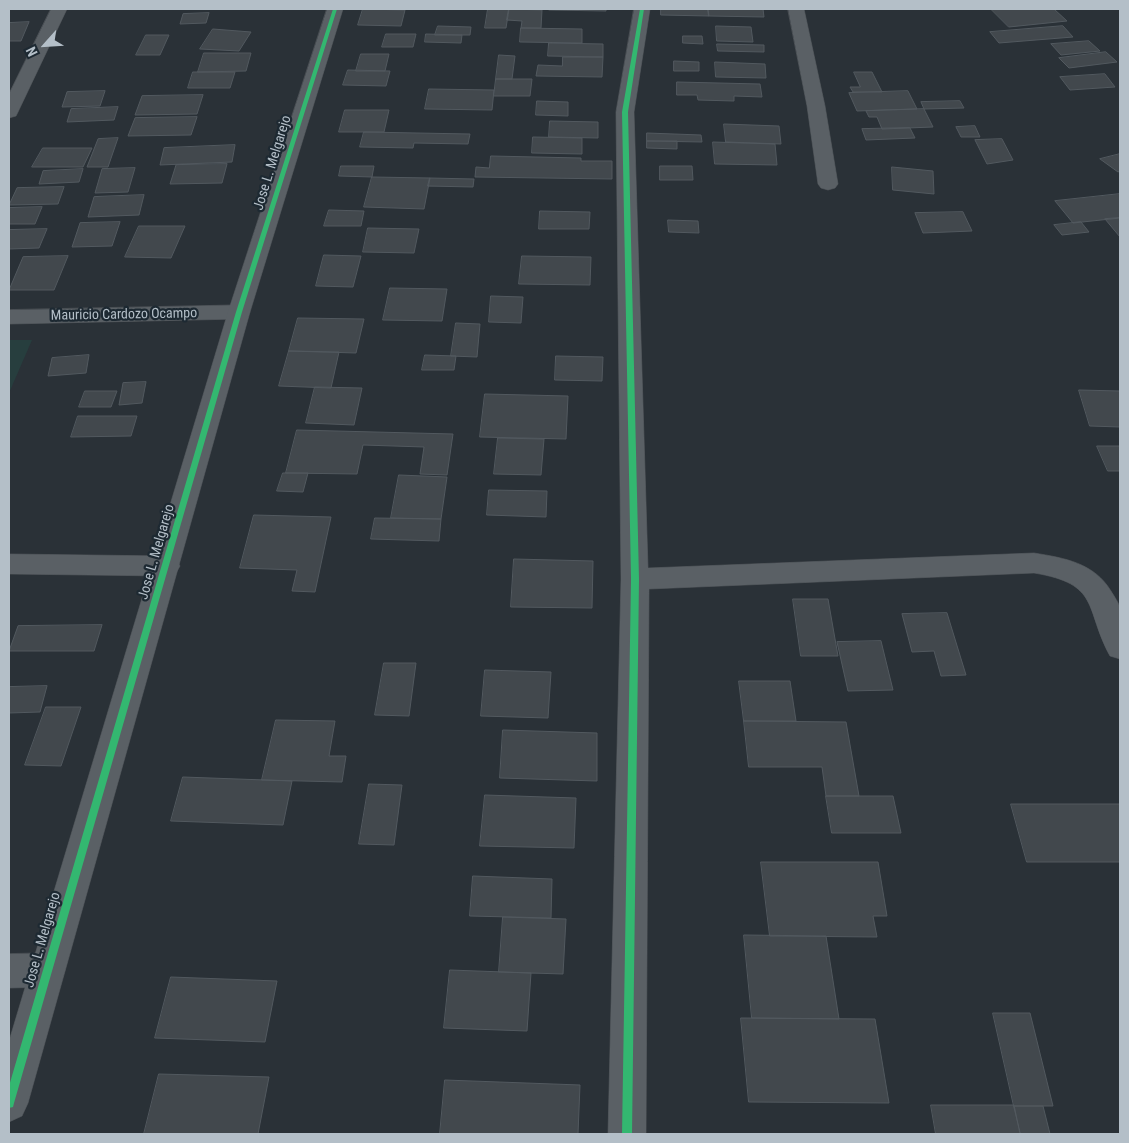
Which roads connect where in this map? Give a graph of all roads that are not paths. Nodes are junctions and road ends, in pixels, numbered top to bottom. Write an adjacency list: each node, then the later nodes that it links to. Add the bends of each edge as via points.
1 (59, 9): 5 (street)
2 (335, 9): 7 (street, Jose L. Melgarejo)
3 (642, 9): 11 (street, via 625,112)
4 (796, 9): 6 (street)
5 (9, 112)
6 (828, 184)
7 (239, 312): 8 (street, Mauricio Cardozo Ocampo); 10 (street, Jose L. Melgarejo)
8 (9, 317)
9 (9, 564): 10 (street)
10 (166, 566): 13 (street, Jose L. Melgarejo)
11 (635, 579): 12 (street, via 1034,562 1070,570 1091,584 1103,598); 16 (street)
12 (1120, 648)
13 (47, 970): 14 (street); 15 (street, Jose L. Melgarejo)
14 (9, 972)
15 (9, 1103)
16 (627, 1134)

